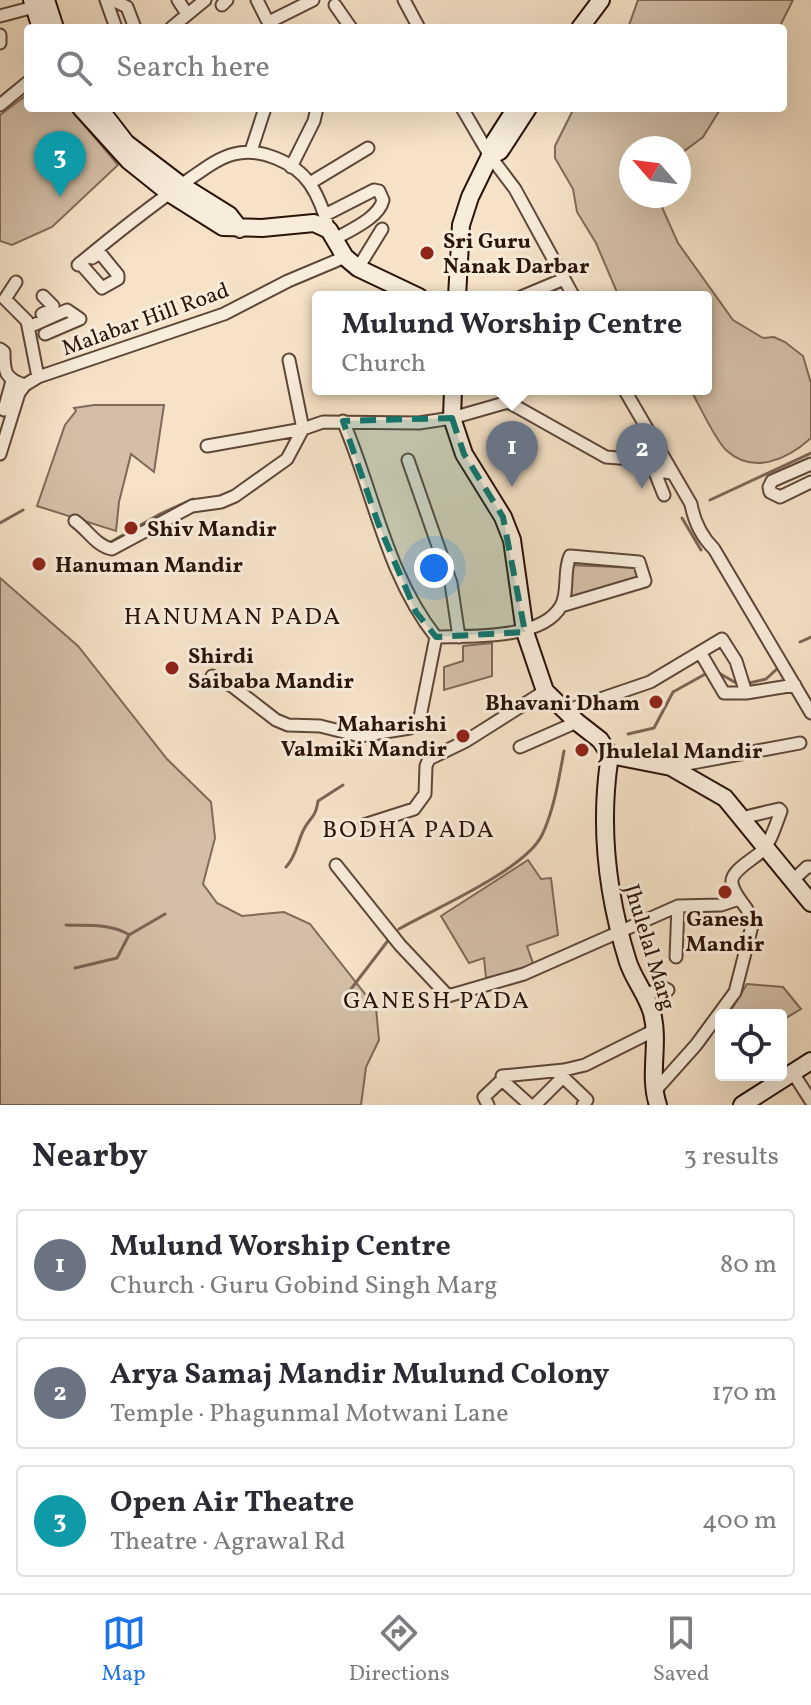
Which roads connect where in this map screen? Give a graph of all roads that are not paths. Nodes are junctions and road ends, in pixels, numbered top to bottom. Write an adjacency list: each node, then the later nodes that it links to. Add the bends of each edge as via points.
1 (106, 0): 16 (street)
2 (113, 0): 17 (street, via 127,7)
3 (178, 0): 12 (street)
4 (205, 0): 12 (street)
5 (257, 0): 6 (street, via 271,21)
6 (313, 0)
7 (404, 0): 20 (street)
8 (601, 0): 21 (street)
9 (611, 0): 22 (street)
10 (37, 2): 13 (street); 14 (street); 15 (street)
11 (335, 5): 19 (street)
12 (187, 14): 18 (street)
13 (0, 16)
14 (40, 24)
15 (52, 24)
16 (115, 24)
17 (133, 24)
18 (176, 24)
19 (348, 24)
20 (417, 24)
21 (583, 24)
22 (594, 24)
23 (0, 35): 24 (street)
24 (0, 43)
25 (24, 85): 26 (street)
26 (0, 105)
27 (85, 112): 38 (street, via 129,161)
28 (102, 112): 38 (street)
29 (264, 112): 34 (street)
30 (316, 112): 36 (street)
31 (465, 112): 35 (street)
32 (518, 113): 35 (street)
33 (368, 148): 37 (street)
34 (251, 151): 36 (street); 38 (street, via 218,160)
35 (494, 151): 43 (street); 46 (street, via 461,225)
36 (291, 167): 37 (street)
37 (310, 183): 39 (street)
38 (175, 189): 39 (street, via 223,227); 42 (street)
39 (334, 226): 39 (street, via 352,231 380,209 377,189); 41 (street)
40 (382, 229): 41 (street)
41 (352, 262): 45 (street); 54 (street, Malabar Hill Road, via 288,281 224,314)
42 (80, 265)
43 (564, 279): 47 (street); 48 (street)
44 (16, 282): 50 (street, via 5,301)
45 (408, 291)
46 (457, 291)
47 (535, 291)
48 (571, 291)
49 (43, 296): 50 (street, via 53,308)
50 (28, 324): 51 (street, via 67,310 80,319); 54 (street)
51 (45, 334)
52 (0, 349): 55 (street)
53 (289, 360): 64 (street)
54 (38, 377): 56 (street, Malabar Hill Road)
55 (12, 381): 56 (street); 61 (street)
56 (25, 385): 61 (street)
57 (453, 395): 62 (street)
58 (516, 395): 60 (street)
59 (627, 395): 70 (street)
60 (508, 402): 62 (street); 69 (street, via 606,457 632,459)
61 (5, 411): 66 (street)
62 (452, 418): 63 (street, via 419,423); 75 (street, via 464,454 512,540)
63 (343, 421): 64 (street); 76 (street, via 383,536 416,612)
64 (303, 429): 65 (street); 73 (street, via 287,459 235,496 192,506 112,549 101,547)
65 (207, 446)
66 (0, 454)
67 (408, 460): 77 (street, via 451,583)
68 (811, 464): 71 (street, via 769,487 780,497)
69 (654, 470): 70 (street); 72 (street)
70 (671, 473): 80 (street, via 705,540)
71 (811, 482)
72 (664, 495)
73 (75, 521)
74 (561, 606): 74 (street, via 645,581 639,562 570,556); 75 (street)
75 (525, 632): 77 (street); 81 (street)
76 (436, 637): 77 (street); 79 (street, via 419,722 410,728 360,736 288,725)
77 (459, 637)
78 (700, 652): 82 (street, via 724,693); 82 (street, via 722,639); 84 (street, via 650,682)
79 (212, 676)
80 (795, 685): 82 (street); 83 (street)
81 (545, 691): 84 (street); 90 (street, via 432,757 426,766 425,794 414,809)
82 (746, 693)
83 (811, 713)
84 (571, 716): 86 (street); 87 (street)
85 (800, 743): 88 (street)
86 (520, 747)
87 (610, 755): 88 (street); 97 (street, Jhulelal Marg, via 605,787 608,882)
88 (671, 767): 89 (street, via 725,798)
89 (741, 818): 91 (street); 91 (street, via 780,810)
90 (364, 825)
91 (765, 848): 94 (street); 95 (street, via 733,876)
92 (336, 865): 97 (street, via 448,996 524,974)
93 (811, 867): 94 (street)
94 (804, 890)
95 (739, 899): 96 (street); 105 (street, via 753,922 735,992)
96 (678, 906): 97 (street); 98 (street)
97 (619, 931): 100 (street, Jhulelal Marg)
98 (676, 957)
99 (668, 990): 100 (street)
100 (643, 995): 101 (street, Jhulelal Marg)
101 (653, 1031): 104 (street, via 585,1065); 105 (street, Jhulelal Marg)
102 (811, 1061): 103 (street)
103 (793, 1073): 106 (street); 110 (street)
104 (502, 1076)
105 (656, 1099)
106 (811, 1101)
107 (587, 1103): 109 (street, via 563,1077)
108 (488, 1105): 109 (street, via 484,1097 502,1080)
109 (533, 1105)
110 (742, 1105)

